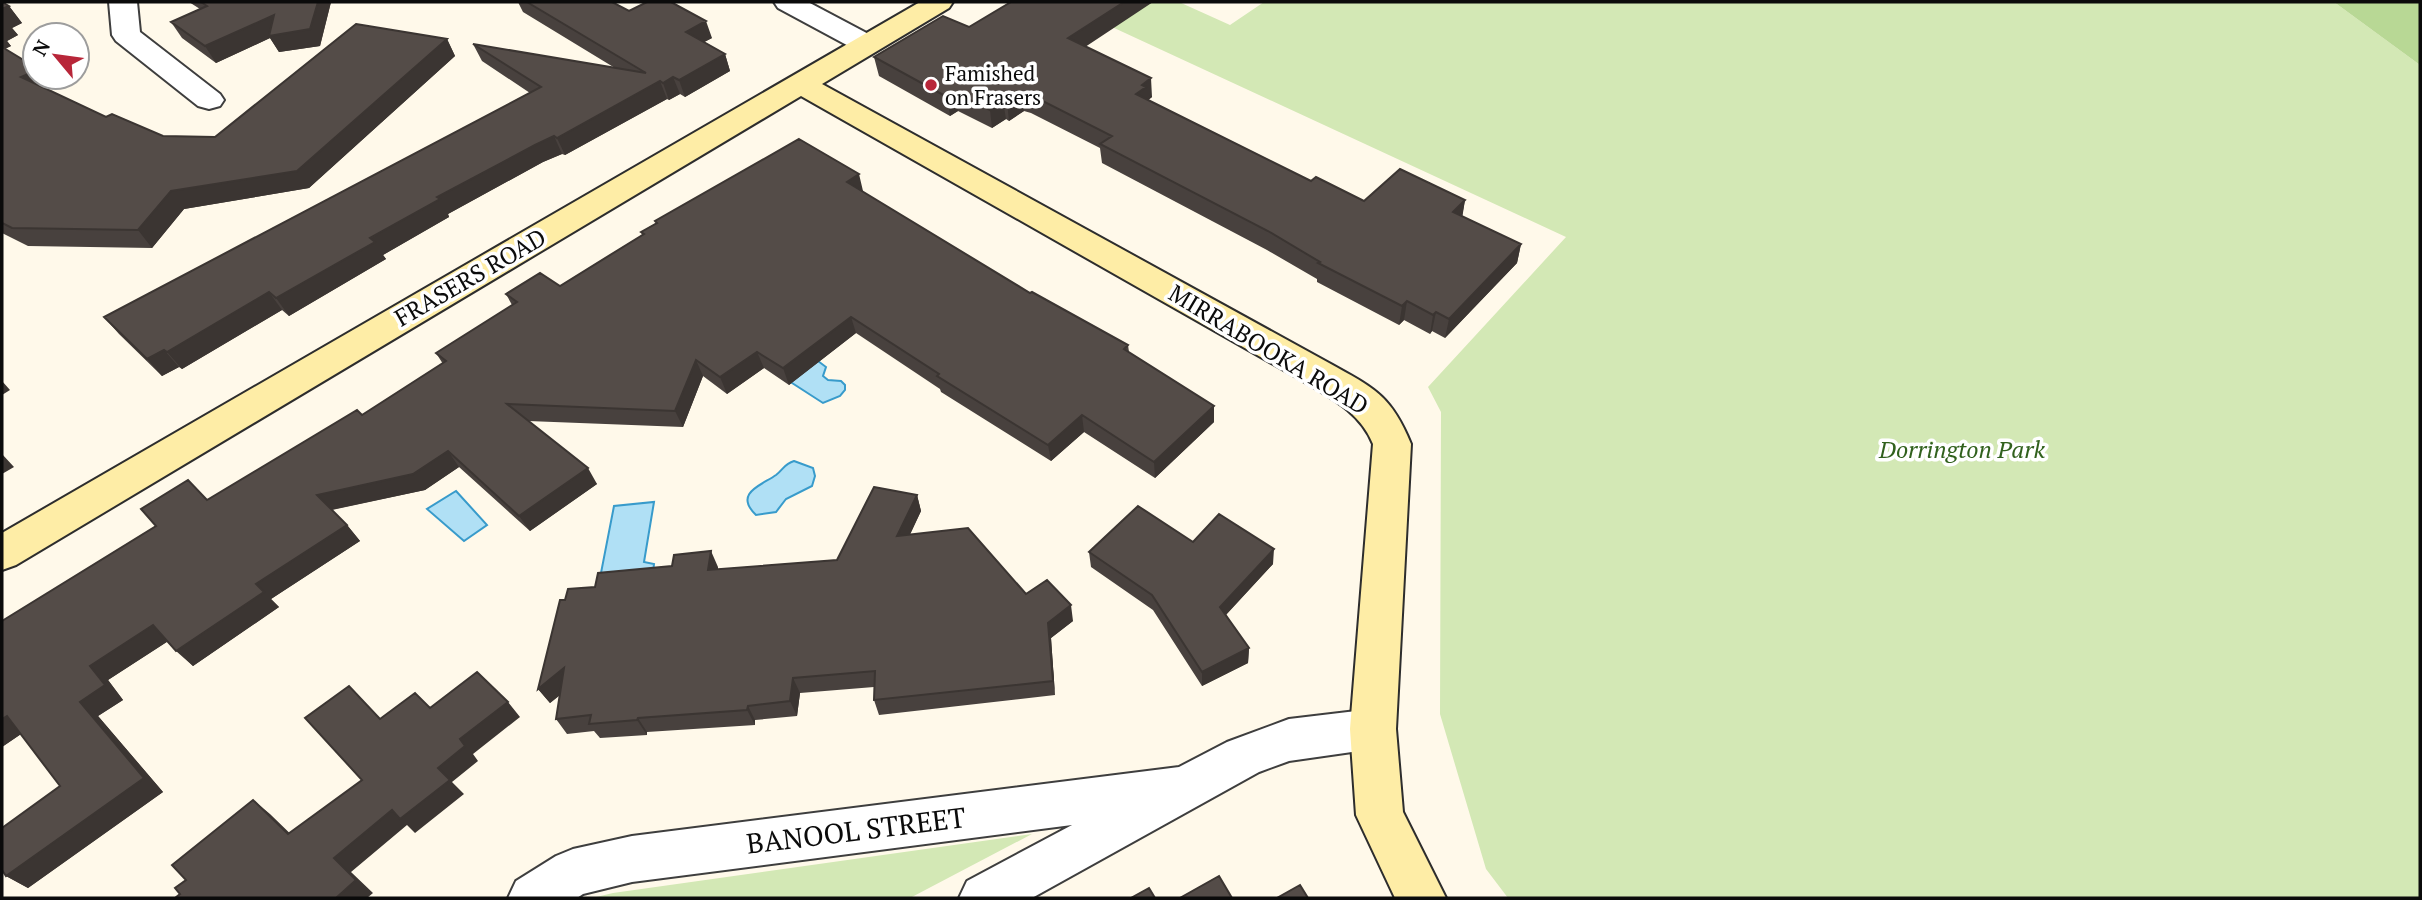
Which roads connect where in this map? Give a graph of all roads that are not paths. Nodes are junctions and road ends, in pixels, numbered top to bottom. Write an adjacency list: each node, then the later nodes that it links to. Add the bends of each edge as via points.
1 (124, 2): 6 (street, via 126,35)
2 (788, 2): 4 (street)
3 (939, 2): 4 (street, FRASERS ROAD)
4 (866, 44): 5 (street, FRASERS ROAD)
5 (799, 83): 7 (street, FRASERS ROAD); 8 (street, MIRRABOOKA ROAD, via 1316,372 1357,396 1382,419 1392,444)
6 (209, 100)
7 (2, 553)
8 (1373, 729): 9 (street, BANOOL STREET, via 1289,740 1243,757); 12 (street, MIRRABOOKA ROAD, via 1380,815)
9 (1188, 788): 10 (street, BANOOL STREET, via 632,859 573,873); 11 (street, BANOOL STREET)
10 (533, 898)
11 (984, 898)
12 (1421, 898)

